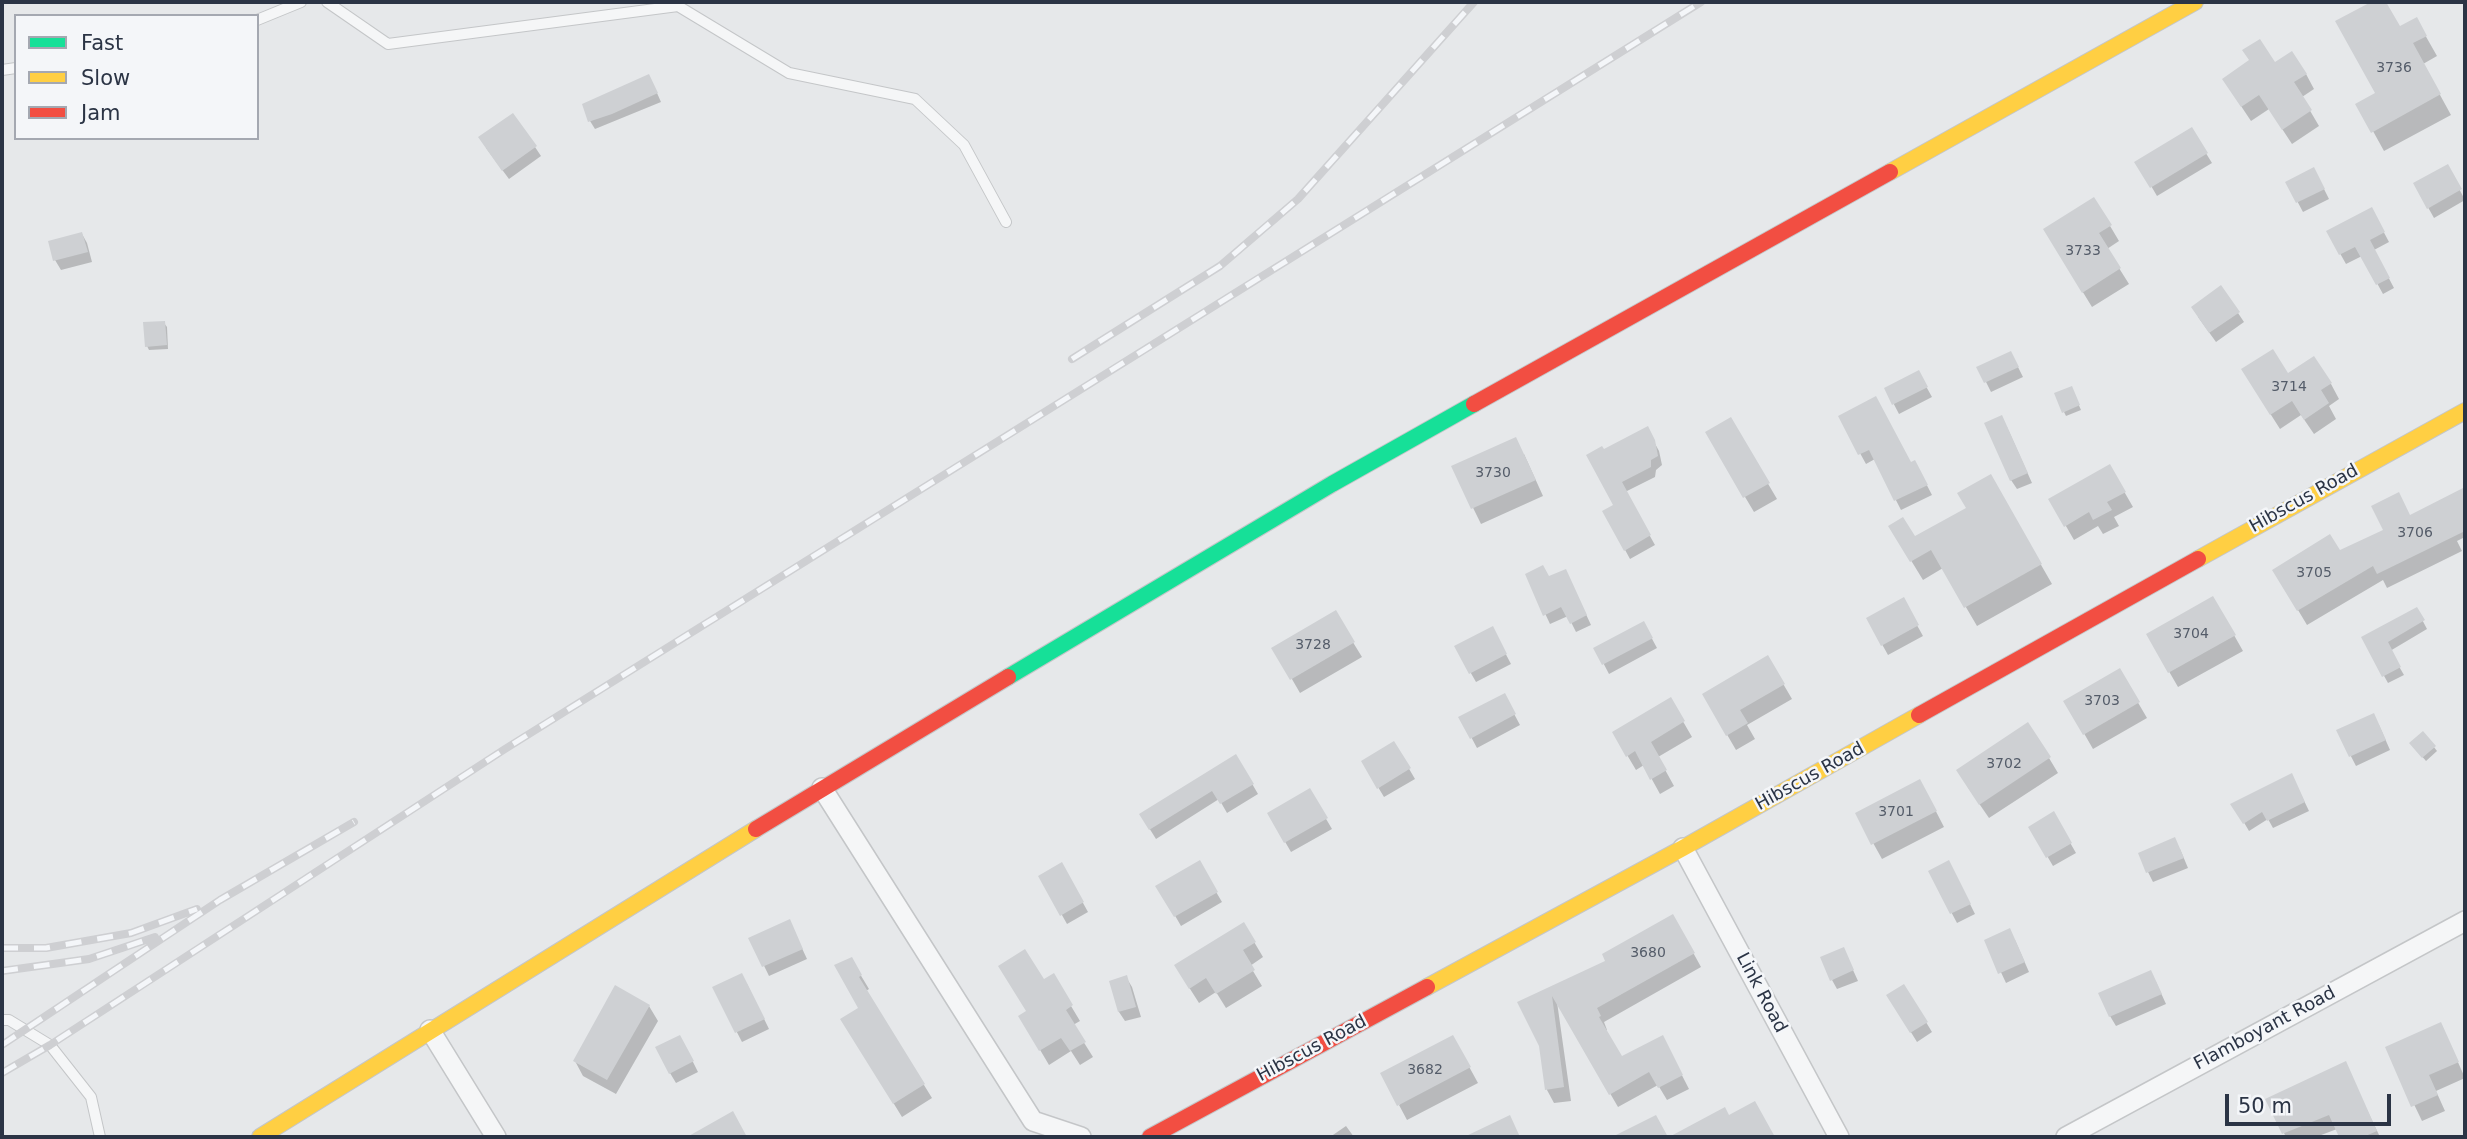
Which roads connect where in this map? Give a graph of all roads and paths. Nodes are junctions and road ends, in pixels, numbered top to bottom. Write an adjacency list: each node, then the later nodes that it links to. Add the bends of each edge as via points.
1 (301, 2): 4 (lane)
2 (327, 2): 5 (lane, via 388,44 678,6 789,73 915,99 964,145)
3 (2195, 2): 7 (street, via 1332,484)
4 (259, 19)
5 (1006, 222)
6 (2465, 411): 8 (street, Hibscus Road)
7 (822, 788): 11 (street); 15 (street, via 1033,1121)
8 (1683, 848): 16 (street, Hibscus Road); 17 (street, Link Road)
9 (2465, 921): 18 (street, Flamboyant Road)
10 (2, 1020): 12 (lane, via 50,1045 91,1097)
11 (429, 1030): 13 (street); 14 (street)
12 (100, 1137)
13 (260, 1137)
14 (496, 1137)
15 (1081, 1137)
16 (1150, 1137)
17 (1839, 1137)
18 (2066, 1137)

